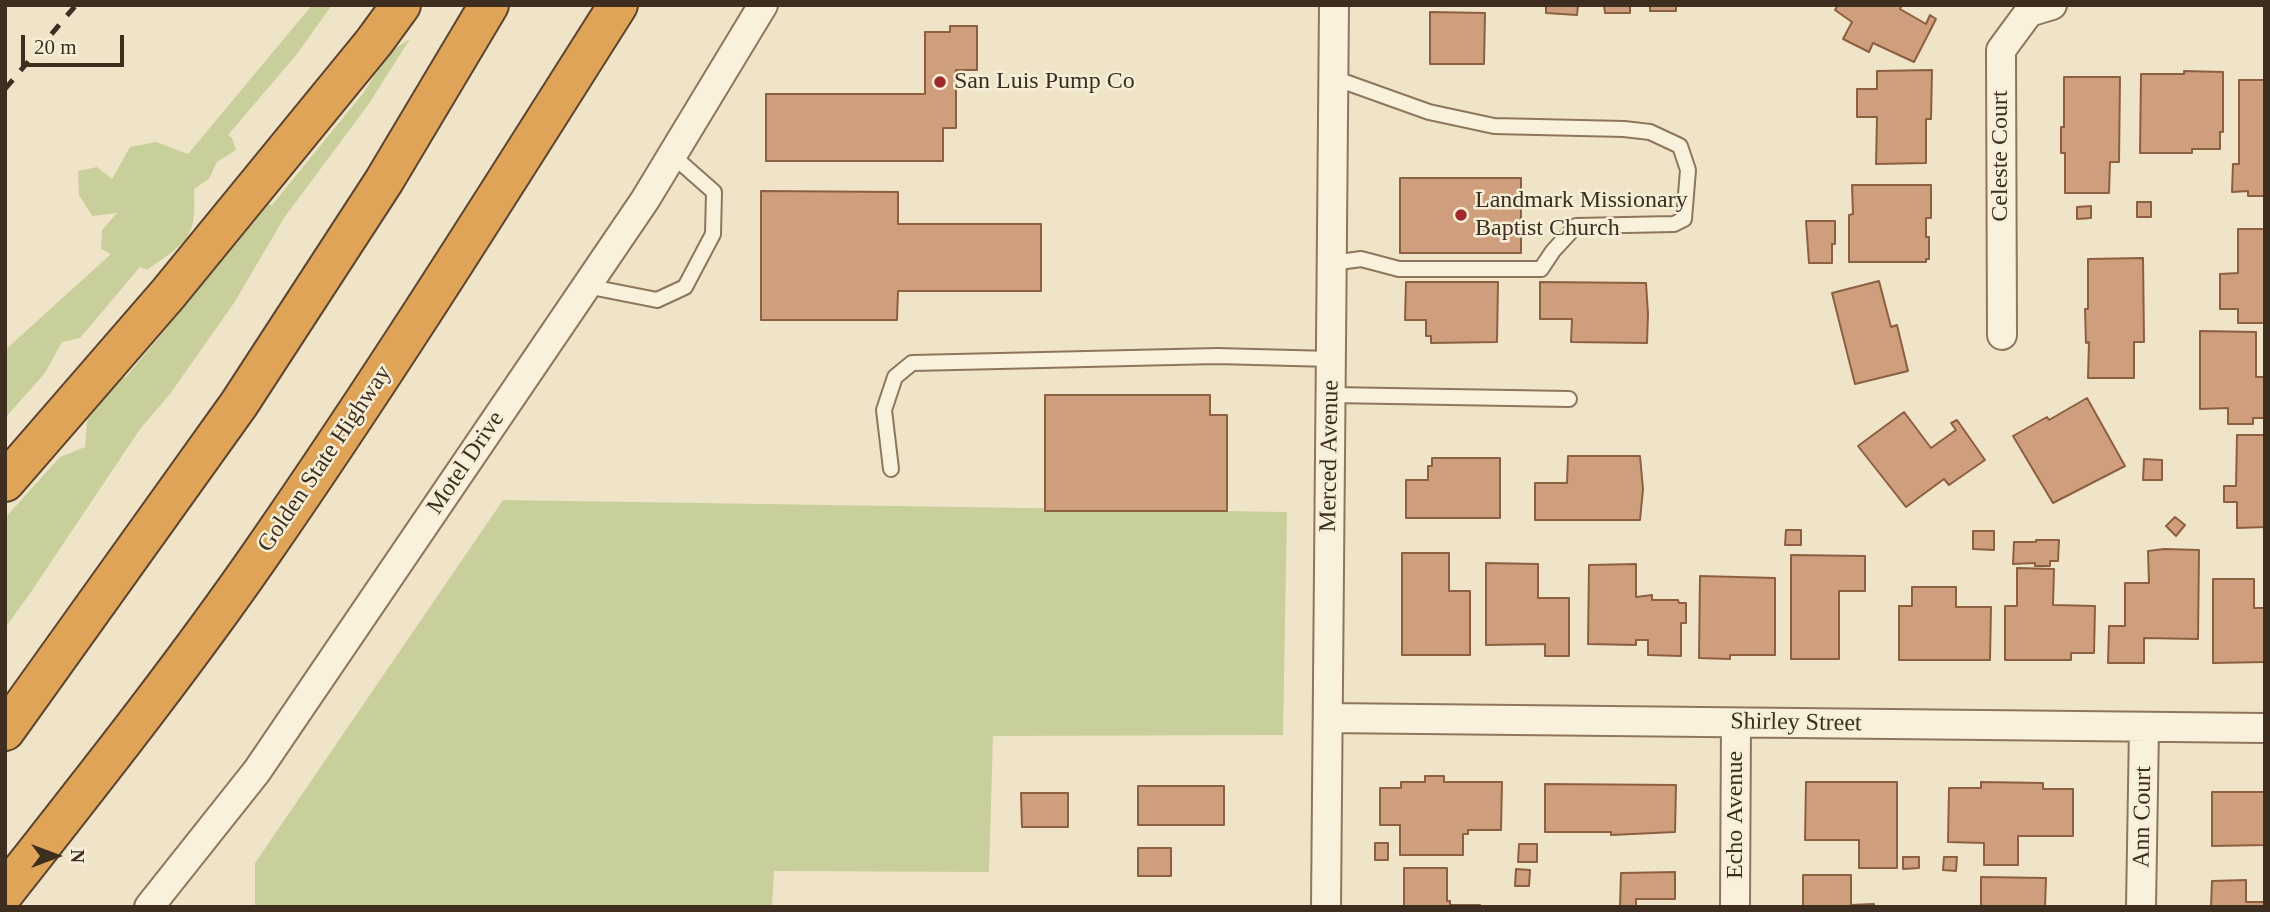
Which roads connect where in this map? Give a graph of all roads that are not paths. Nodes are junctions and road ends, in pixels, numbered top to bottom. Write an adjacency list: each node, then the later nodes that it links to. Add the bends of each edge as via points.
1 (401, 5): 16 (highway, via 168,294)
2 (489, 5): 21 (highway, via 384,181 239,404)
3 (618, 5): 22 (highway, Golden State Highway, via 406,340 262,553 141,719)
4 (763, 5): 8 (street, Motel Drive)
5 (1334, 5): 7 (street, Merced Avenue)
6 (2052, 5): 11 (street, Celeste Court, via 2029,12 2001,50)
7 (1334, 78): 9 (street, Merced Avenue); 9 (lane, via 1429,112 1494,126 1650,132 1679,146 1688,170 1684,219 1674,224 1576,226 1541,269 1399,269 1361,259)
8 (672, 155): 10 (street, Motel Drive); 10 (lane, via 714,192 713,234 685,287 657,300)
9 (1332, 263): 12 (street, Merced Avenue)
10 (586, 286): 23 (street, Motel Drive, via 257,771)
11 (2002, 335)
12 (1331, 359): 13 (street, Merced Avenue); 15 (lane, via 1217,356 912,363 895,377 884,410)
13 (1331, 396): 14 (lane); 17 (street, Merced Avenue)
14 (1569, 399)
15 (891, 469)
16 (5, 482)
17 (1328, 718): 18 (street, Shirley Street); 24 (street, Merced Avenue)
18 (1736, 723): 19 (street, Shirley Street); 25 (street, Echo Avenue)
19 (2144, 728): 20 (street, Shirley Street); 26 (street, Ann Court)
20 (2265, 728)
21 (5, 731)
22 (5, 892)
23 (149, 907)
24 (1325, 907)
25 (1735, 907)
26 (2141, 907)

